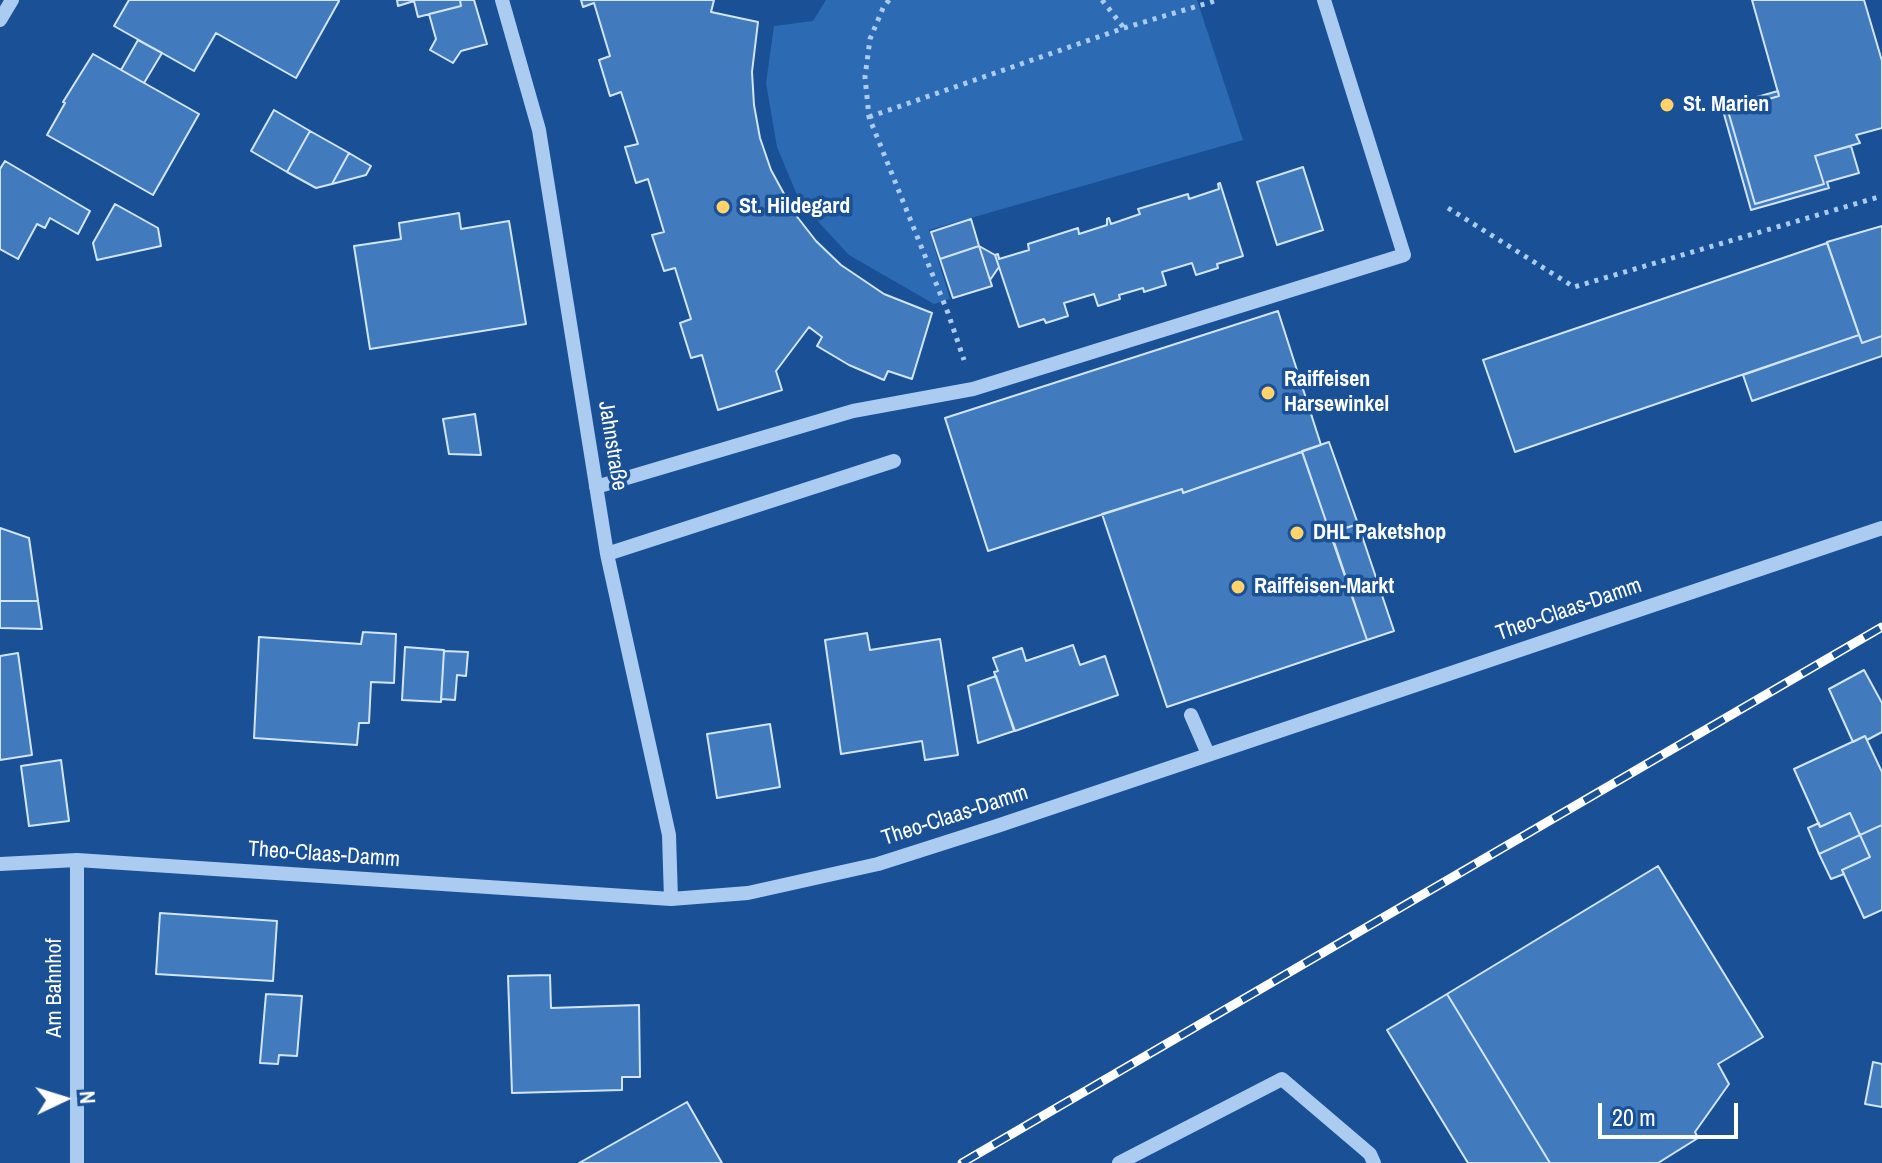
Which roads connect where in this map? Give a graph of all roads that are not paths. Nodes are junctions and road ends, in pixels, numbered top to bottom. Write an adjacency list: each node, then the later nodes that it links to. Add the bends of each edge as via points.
1 (12, 0): 4 (street)
2 (502, 0): 6 (street, Jahnstraße, via 539,130)
3 (1324, 0): 6 (street, via 1404,255 973,389 853,411)
4 (0, 20)
5 (894, 461): 8 (street)
6 (596, 487): 8 (street, Jahnstraße)
7 (1882, 528): 10 (street, Theo-Claas-Damm)
8 (607, 554): 13 (street, Jahnstraße, via 669,835)
9 (1191, 715): 10 (street)
10 (1208, 754): 13 (street, Theo-Claas-Damm, via 878,864 748,893)
11 (77, 860): 12 (street, Theo-Claas-Damm); 13 (street, Theo-Claas-Damm); 14 (street, Am Bahnhof)
12 (0, 864)
13 (671, 899)
14 (77, 1163)
15 (1119, 1163): 16 (street, via 1282,1079)
16 (1374, 1163)

